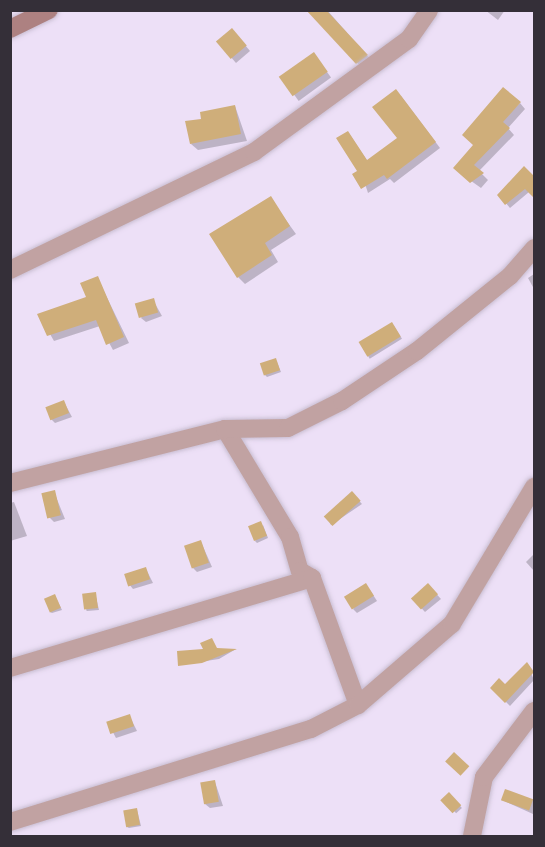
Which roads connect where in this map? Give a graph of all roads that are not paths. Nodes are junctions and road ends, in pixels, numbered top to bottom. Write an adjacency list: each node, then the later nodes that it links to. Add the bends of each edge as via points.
1 (49, 10): 3 (main road)
2 (429, 10): 5 (street, via 409,39 254,152)
3 (10, 29)
4 (534, 248): 6 (street, via 510,276 417,351 342,401 288,428)
5 (10, 270)
6 (225, 429): 7 (street); 9 (street, via 291,537 300,571)
7 (10, 483)
8 (534, 487): 11 (street, via 452,624)
9 (312, 578): 10 (street); 11 (street)
10 (10, 668)
11 (358, 705): 13 (street, via 311,729)
12 (534, 711): 14 (street, via 484,777)
13 (10, 822)
14 (472, 837)

